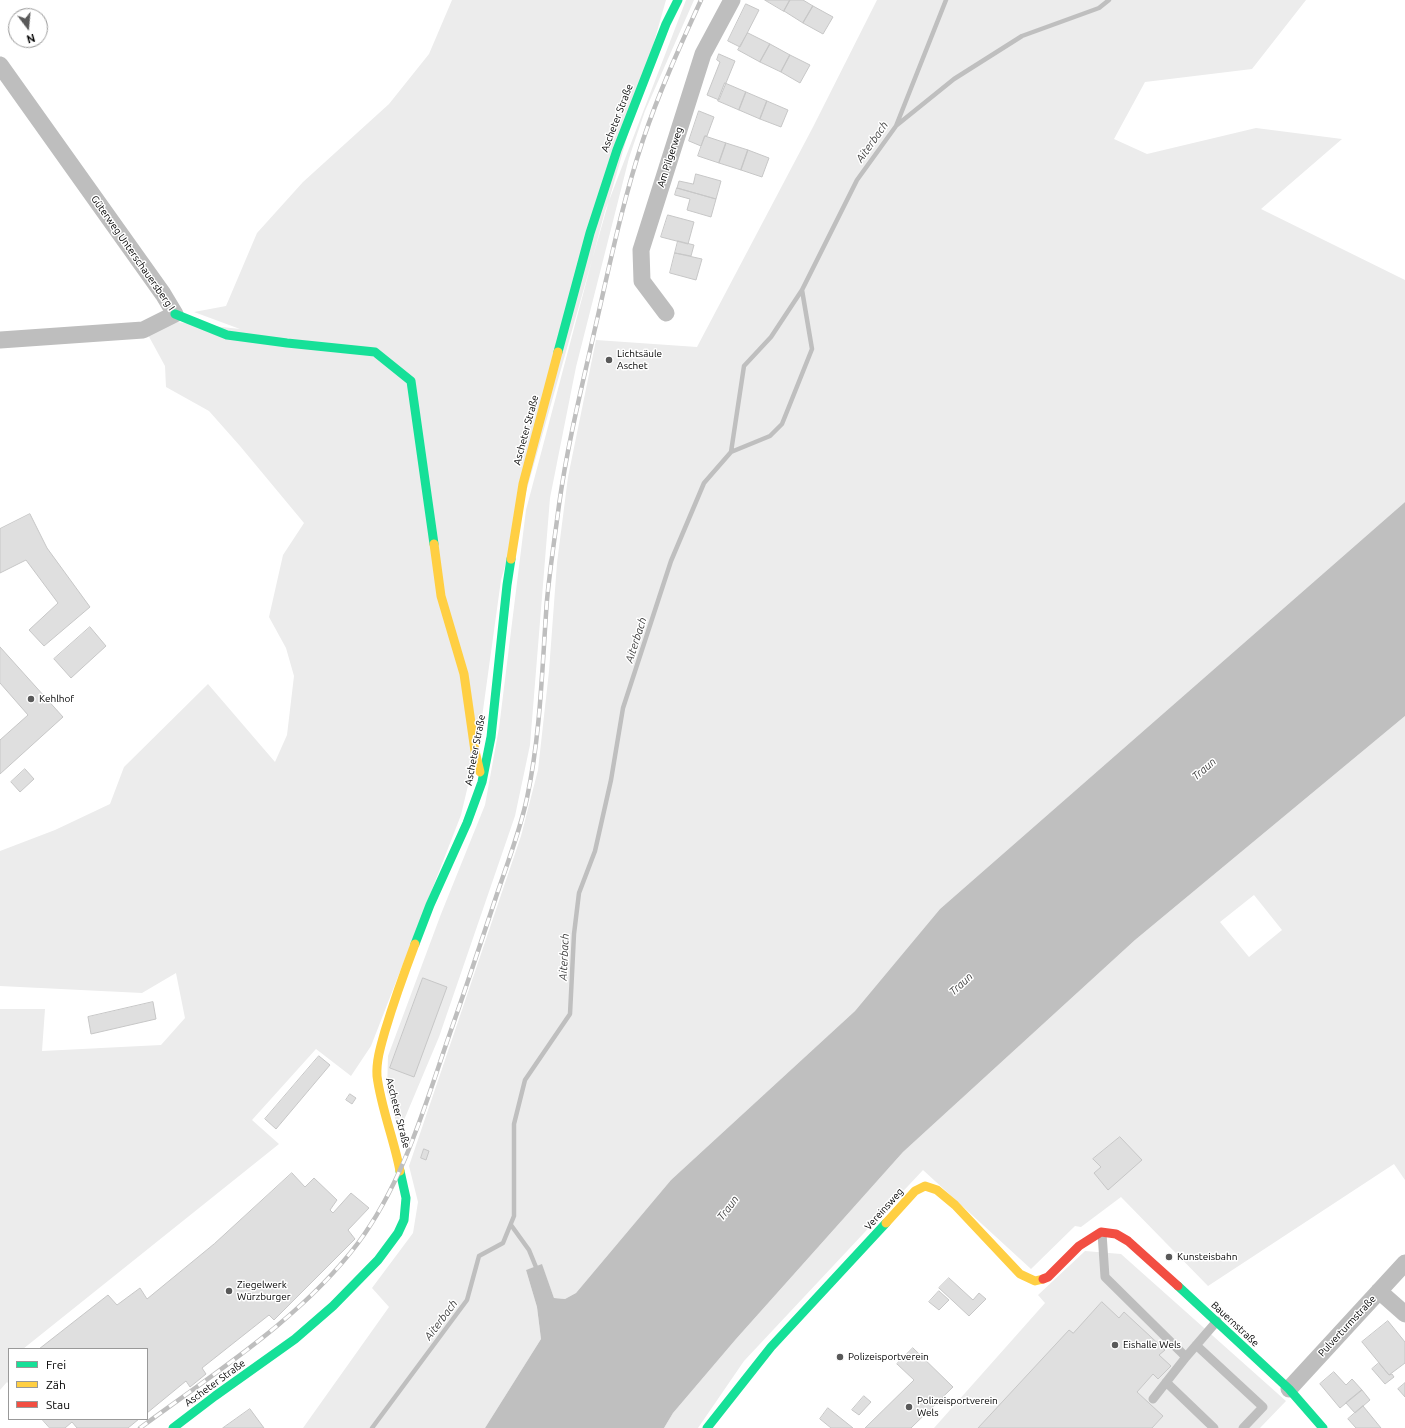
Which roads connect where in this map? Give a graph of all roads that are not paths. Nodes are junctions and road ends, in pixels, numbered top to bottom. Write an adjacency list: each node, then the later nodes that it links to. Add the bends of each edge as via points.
1 (678, 0): 7 (main road, Ascheter Straße, via 616,150 597,210 523,484 507,585 491,737)
2 (732, 0): 4 (street, Am Pilgerweg, via 703,54 641,250 642,281)
3 (0, 65): 5 (street, Güterweg Unterschauersberg I)
4 (666, 313)
5 (175, 314): 6 (street, Güterweg Unterschauersberg I, via 143,330); 7 (main road, via 227,335 375,352 411,381 441,596 464,674)
6 (0, 340)
7 (482, 782): 11 (main road, Ascheter Straße, via 397,990 378,1053 377,1074 382,1103 397,1154 406,1198 404,1220 398,1233 378,1260)
8 (1101, 1232): 14 (main road, Bauernstraße, via 1116,1234 1128,1241); 16 (lane, via 1105,1277); 21 (main road, Vereinsweg, via 1079,1246 1048,1277 1035,1281 1020,1274 955,1205 937,1190 925,1186 915,1191 771,1347)
9 (1405, 1264): 10 (street, Pulverturmstraße)
10 (1380, 1291): 12 (street); 18 (street, Pulverturmstraße)
11 (333, 1306): 13 (lane); 20 (main road, Ascheter Straße, via 295,1339)
12 (1405, 1314)
13 (341, 1315)
14 (1216, 1321): 15 (lane); 18 (main road, Bauernstraße)
15 (1196, 1345): 16 (lane); 23 (lane, via 1263,1407)
16 (1186, 1357): 17 (lane)
17 (1166, 1382): 19 (lane); 22 (lane)
18 (1289, 1389): 24 (main road, Bauernstraße)
19 (1153, 1399)
20 (174, 1428)
21 (707, 1428)
22 (1214, 1428)
23 (1243, 1428)
24 (1323, 1428)

